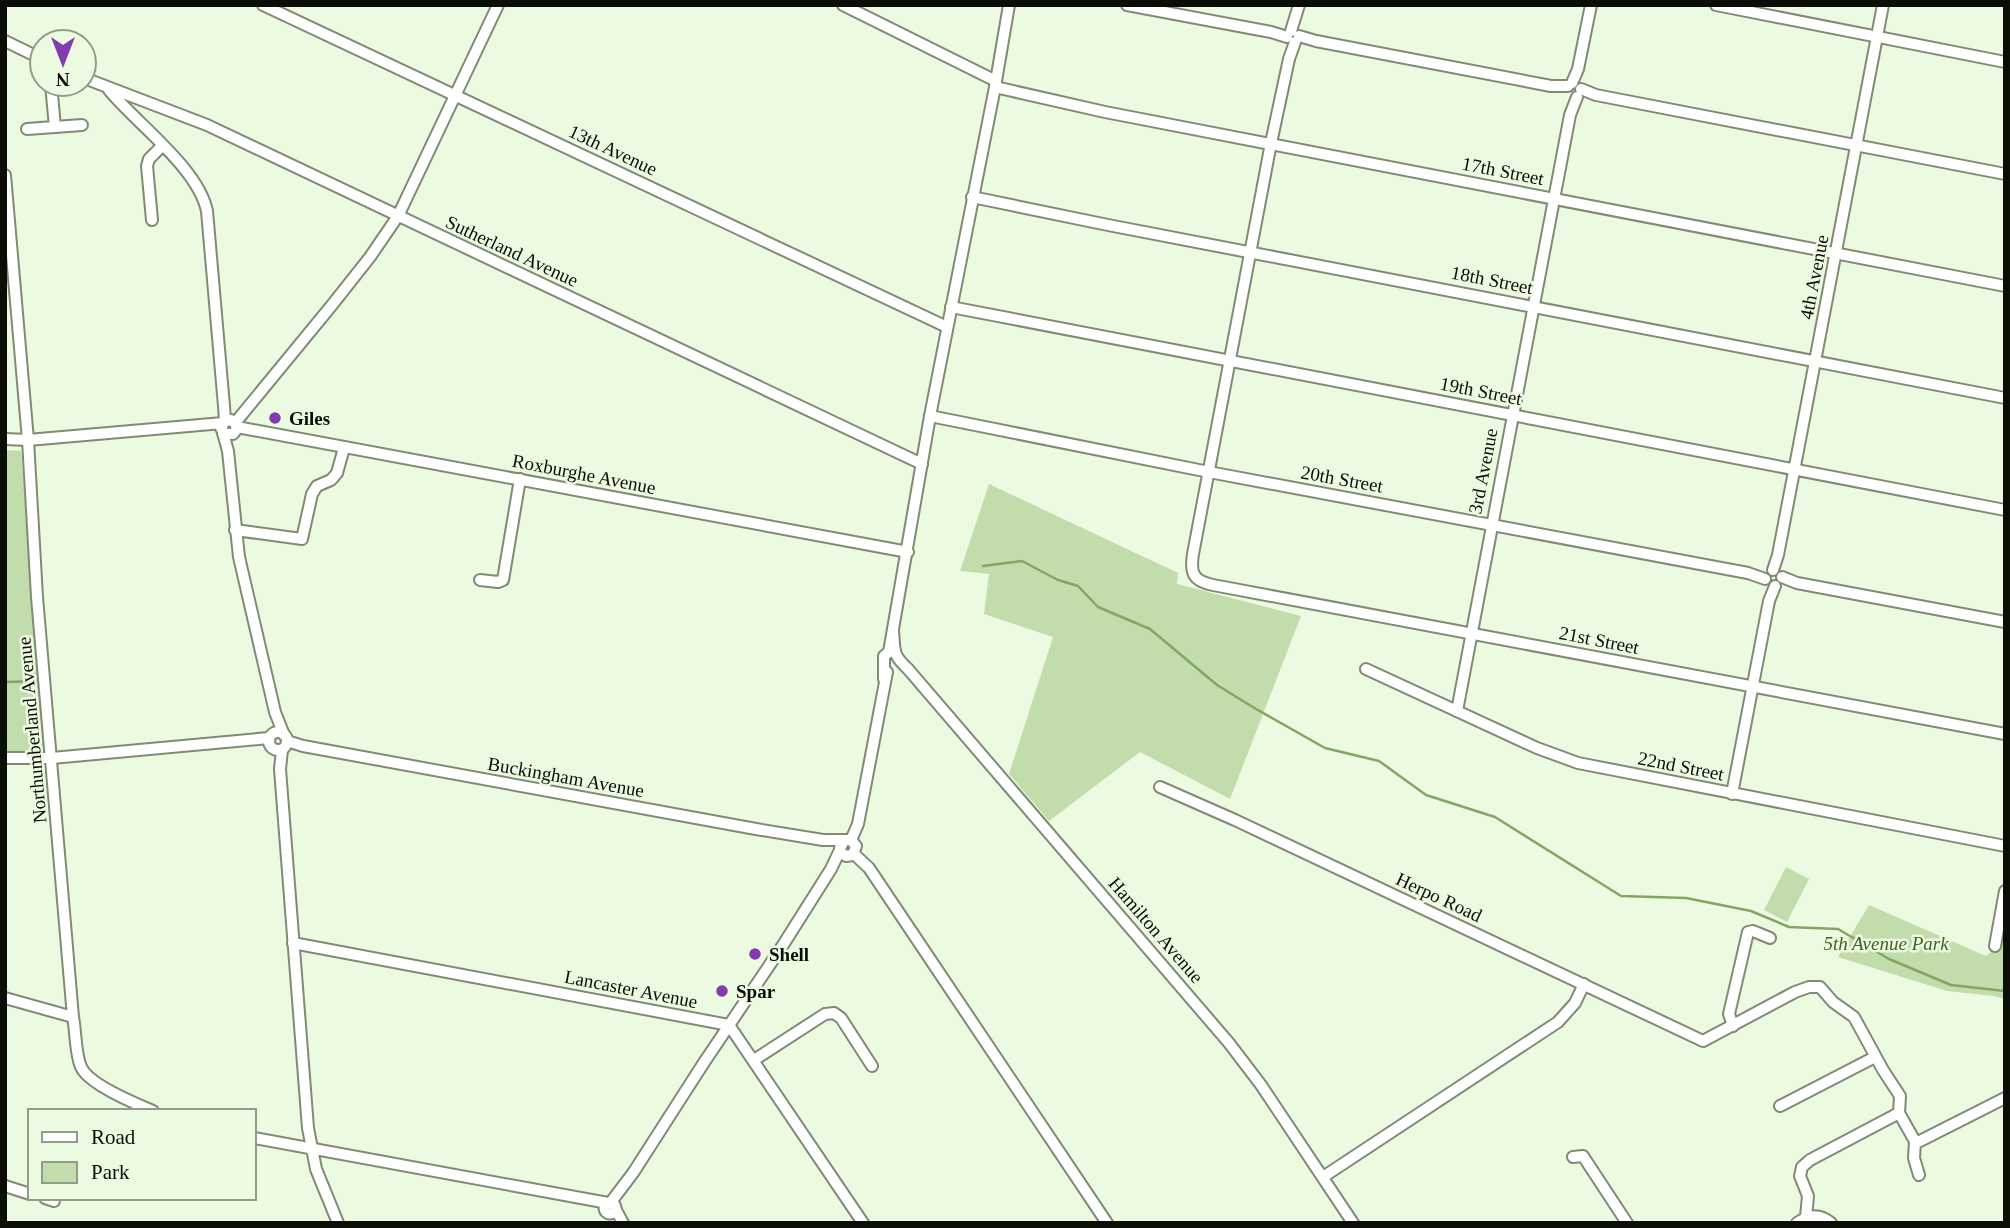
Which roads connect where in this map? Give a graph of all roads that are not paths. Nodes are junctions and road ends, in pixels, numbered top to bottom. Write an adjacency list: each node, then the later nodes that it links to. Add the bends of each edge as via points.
1 (263, 5): 19 (street, 13th Avenue)
2 (498, 5): 19 (street)
3 (843, 5): 15 (street, 17th Street)
4 (1128, 5): 10 (street)
5 (1591, 5): 18 (street, 3rd Avenue)
6 (1716, 5): 11 (street)
7 (1883, 5): 11 (street, 4th Avenue)
8 (1009, 6): 15 (street)
9 (1298, 10): 10 (street)
10 (1293, 37): 18 (street); 24 (street)
11 (1877, 37): 14 (street); 25 (street, 4th Avenue)
12 (5, 41): 13 (street)
13 (28, 52)
14 (2005, 62)
15 (996, 84): 24 (street, 17th Street, via 1105,112); 29 (street)
16 (98, 85): 17 (street, Sutherland Avenue)
17 (109, 90): 26 (street); 31 (street, Sutherland Avenue, via 207,125)
18 (1574, 90): 25 (street); 30 (street, 3rd Avenue)
19 (454, 95): 31 (street); 39 (street, 13th Avenue)
20 (52, 98): 22 (street)
21 (82, 125): 22 (street)
22 (55, 127): 23 (street)
23 (27, 129)
24 (1271, 143): 30 (street, 17th Street); 34 (street)
25 (1856, 145): 27 (street); 35 (street, 4th Avenue)
26 (162, 146): 32 (street, via 146,166); 45 (street, via 200,189 205,204)
27 (2005, 174)
28 (5, 175): 33 (street, Northumberland Avenue)
29 (972, 197): 34 (street, 18th Street); 38 (street)
30 (1553, 199): 35 (street, 17th Street); 37 (street, 3rd Avenue)
31 (398, 216): 45 (street, via 332,305); 49 (street, Sutherland Avenue)
32 (152, 220)
33 (8, 241): 47 (street, Northumberland Avenue)
34 (1251, 252): 37 (street, 18th Street); 40 (street)
35 (1836, 253): 36 (street, 17th Street); 41 (street, 4th Avenue)
36 (2005, 286)
37 (1533, 306): 41 (street, 18th Street); 43 (street, 3rd Avenue)
38 (951, 307): 39 (street); 40 (street, 19th Street)
39 (947, 327): 44 (street)
40 (1231, 362): 43 (street, 19th Street); 51 (street)
41 (1815, 362): 42 (street, 18th Street); 50 (street, 4th Avenue)
42 (2005, 398)
43 (1512, 415): 50 (street, 19th Street); 54 (street, 3rd Avenue)
44 (930, 416): 49 (street); 51 (street, 20th Street)
45 (229, 427): 47 (street, Roxburghe Avenue); 48 (street, Roxburghe Avenue); 55 (street)
46 (5, 439): 47 (street, Roxburghe Avenue)
47 (28, 440): 68 (street, Northumberland Avenue)
48 (344, 448): 52 (street, Roxburghe Avenue); 55 (street, via 337,473 312,494 302,539)
49 (922, 464): 56 (street)
50 (1794, 470): 53 (street, 19th Street); 57 (street, 4th Avenue)
51 (1209, 472): 54 (street, 20th Street); 60 (street, 21st Street, via 1191,572 1198,581)
52 (520, 479): 56 (street, Roxburghe Avenue); 58 (street, via 504,576 498,582)
53 (2005, 510)
54 (1491, 524): 57 (street, 20th Street); 60 (street, 3rd Avenue)
55 (235, 530): 66 (street)
56 (908, 552): 61 (street)
57 (1773, 578): 59 (street, 20th Street); 63 (street, 4th Avenue)
58 (480, 580)
59 (2005, 622)
60 (1471, 633): 63 (street, 21st Street); 64 (street, 3rd Avenue)
61 (891, 659): 72 (street, via 858,824); 94 (street, Hamilton Avenue, via 912,675 1228,1043)
62 (1366, 670): 64 (street, 22nd Street)
63 (1754, 686): 65 (street, 21st Street); 70 (street, 4th Avenue)
64 (1457, 711): 70 (street, 22nd Street, via 1568,760)
65 (2005, 734)
66 (278, 742): 68 (street); 72 (street, Buckingham Avenue, via 823,840); 75 (street)
67 (5, 758): 68 (street)
68 (52, 758): 79 (street, Northumberland Avenue)
69 (1160, 787): 77 (street, Herpo Road)
70 (1732, 794): 71 (street, 22nd Street)
71 (2005, 846)
72 (848, 849): 80 (street); 102 (street, via 870,870)
73 (2005, 891): 76 (street)
74 (1770, 938): 81 (street, via 1748,932 1730,1014)
75 (293, 943): 80 (street, Lancaster Avenue); 91 (street)
76 (1995, 946)
77 (1584, 984): 81 (street, Herpo Road, via 1703,1041); 94 (street, via 1570,1010 1550,1029)
78 (5, 998): 79 (street)
79 (74, 1017): 87 (street, Northumberland Avenue, via 84,1072)
80 (729, 1025): 83 (street); 97 (street)
81 (1733, 1026): 82 (street, via 1795,992 1820,987 1833,1003 1851,1014)
82 (1875, 1056): 86 (street); 88 (street, via 1901,1097)
83 (754, 1059): 84 (street, via 825,1014 834,1013); 101 (street)
84 (872, 1066)
85 (2005, 1098): 90 (street)
86 (1780, 1106)
87 (149, 1109)
88 (1899, 1113): 90 (street); 98 (street, via 1801,1167 1808,1196)
89 (256, 1138): 91 (street)
90 (1915, 1142): 93 (street)
91 (311, 1150): 97 (street, via 585,1199); 99 (street)
92 (1573, 1157): 104 (street, via 1583,1156)
93 (1919, 1175)
94 (1323, 1177): 103 (street, Hamilton Avenue)
95 (5, 1186): 96 (street)
96 (28, 1193)
97 (608, 1211): 100 (street)
98 (1806, 1219): 105 (street, via 1826,1218)
99 (338, 1223)
100 (623, 1223)
101 (863, 1223)
102 (1107, 1223)
103 (1353, 1223)
104 (1627, 1223)
105 (1830, 1223)

